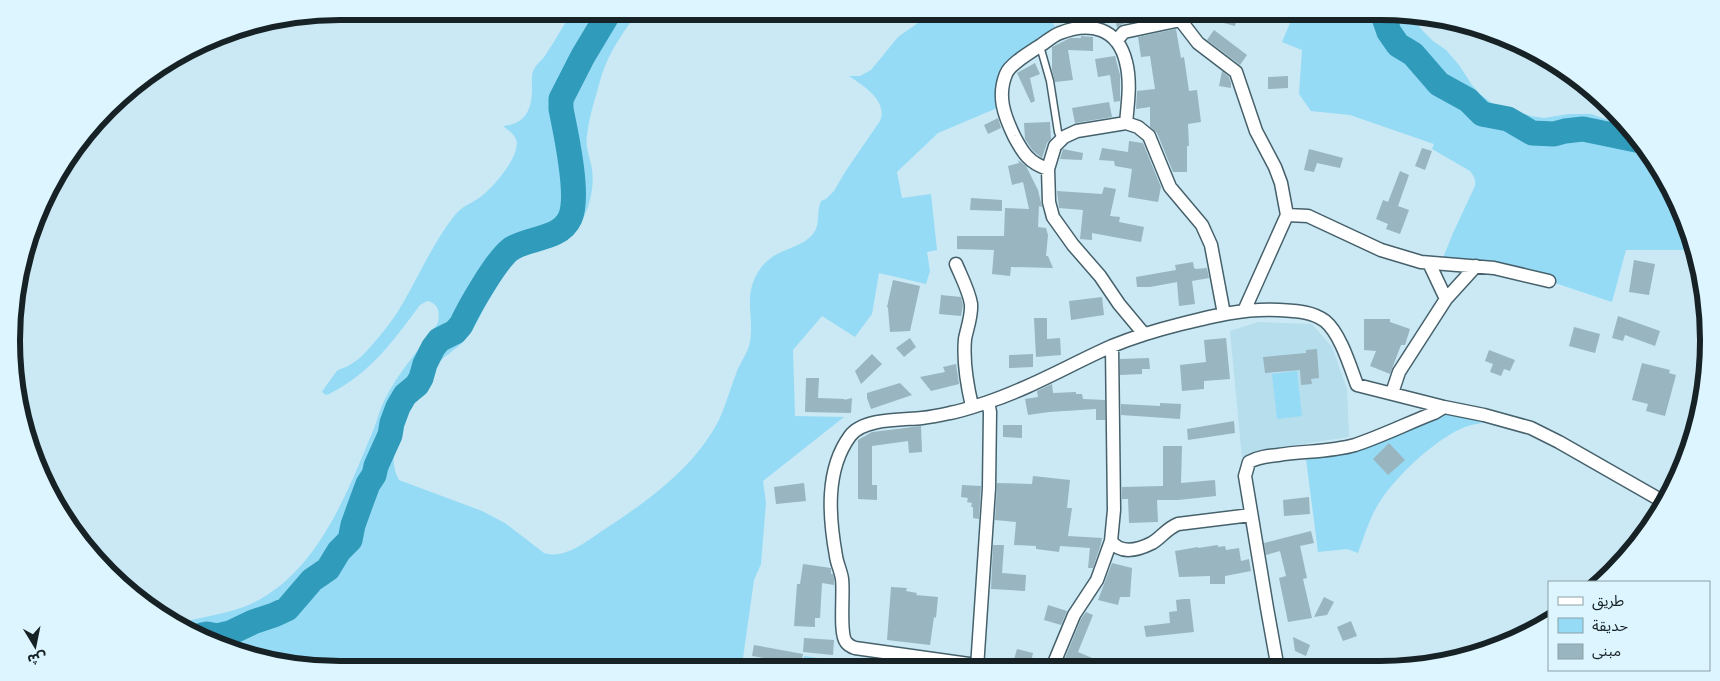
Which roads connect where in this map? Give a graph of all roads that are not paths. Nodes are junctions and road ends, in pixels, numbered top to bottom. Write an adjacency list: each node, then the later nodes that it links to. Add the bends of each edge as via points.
1 (1116, 40): 2 (street, via 1107,32 1084,28 1059,33); 3 (street, via 1126,62); 6 (street, via 1124,32 1181,21 1198,43 1236,72 1256,131 1281,183)
2 (1040, 46): 4 (lane); 5 (street, via 1006,72 1001,95 1002,106 1028,159 1036,166)
3 (1126, 123): 4 (street, via 1077,130); 13 (street, via 1138,126 1149,136 1170,187 1202,225 1211,245)
4 (1062, 140): 5 (street, via 1055,146)
5 (1048, 169): 14 (street, via 1053,217)
6 (1287, 215): 7 (street, via 1308,216 1381,250); 12 (street)
7 (1429, 263): 9 (street); 11 (street)
8 (956, 264): 18 (street, via 971,305 966,352 967,387)
9 (1476, 266): 10 (street, via 1518,272); 11 (street)
10 (1549, 281)
11 (1446, 299): 16 (street, via 1399,372)
12 (1244, 311): 13 (street); 16 (street, via 1265,309 1316,315 1335,334 1357,385)
13 (1224, 314): 14 (street)
14 (1144, 334): 15 (street)
15 (1112, 346): 17 (street); 22 (street, via 1114,510)
16 (1392, 393): 19 (street)
17 (988, 402): 18 (street); 25 (street, via 989,488)
18 (972, 406): 24 (street, via 953,413 882,421 862,428 851,434 833,475 831,509 836,559 842,573 842,636 846,643 856,648)
19 (1444, 407): 20 (street, via 1531,428); 21 (street, via 1355,445 1255,458 1248,462 1246,476)
20 (1658, 499)
21 (1251, 515): 22 (street, via 1178,524 1168,528 1153,542 1125,551 1116,548); 23 (street)
22 (1111, 541): 26 (street, via 1097,580 1074,615)
23 (1276, 658)
24 (938, 661)
25 (976, 661)
26 (1055, 661)

